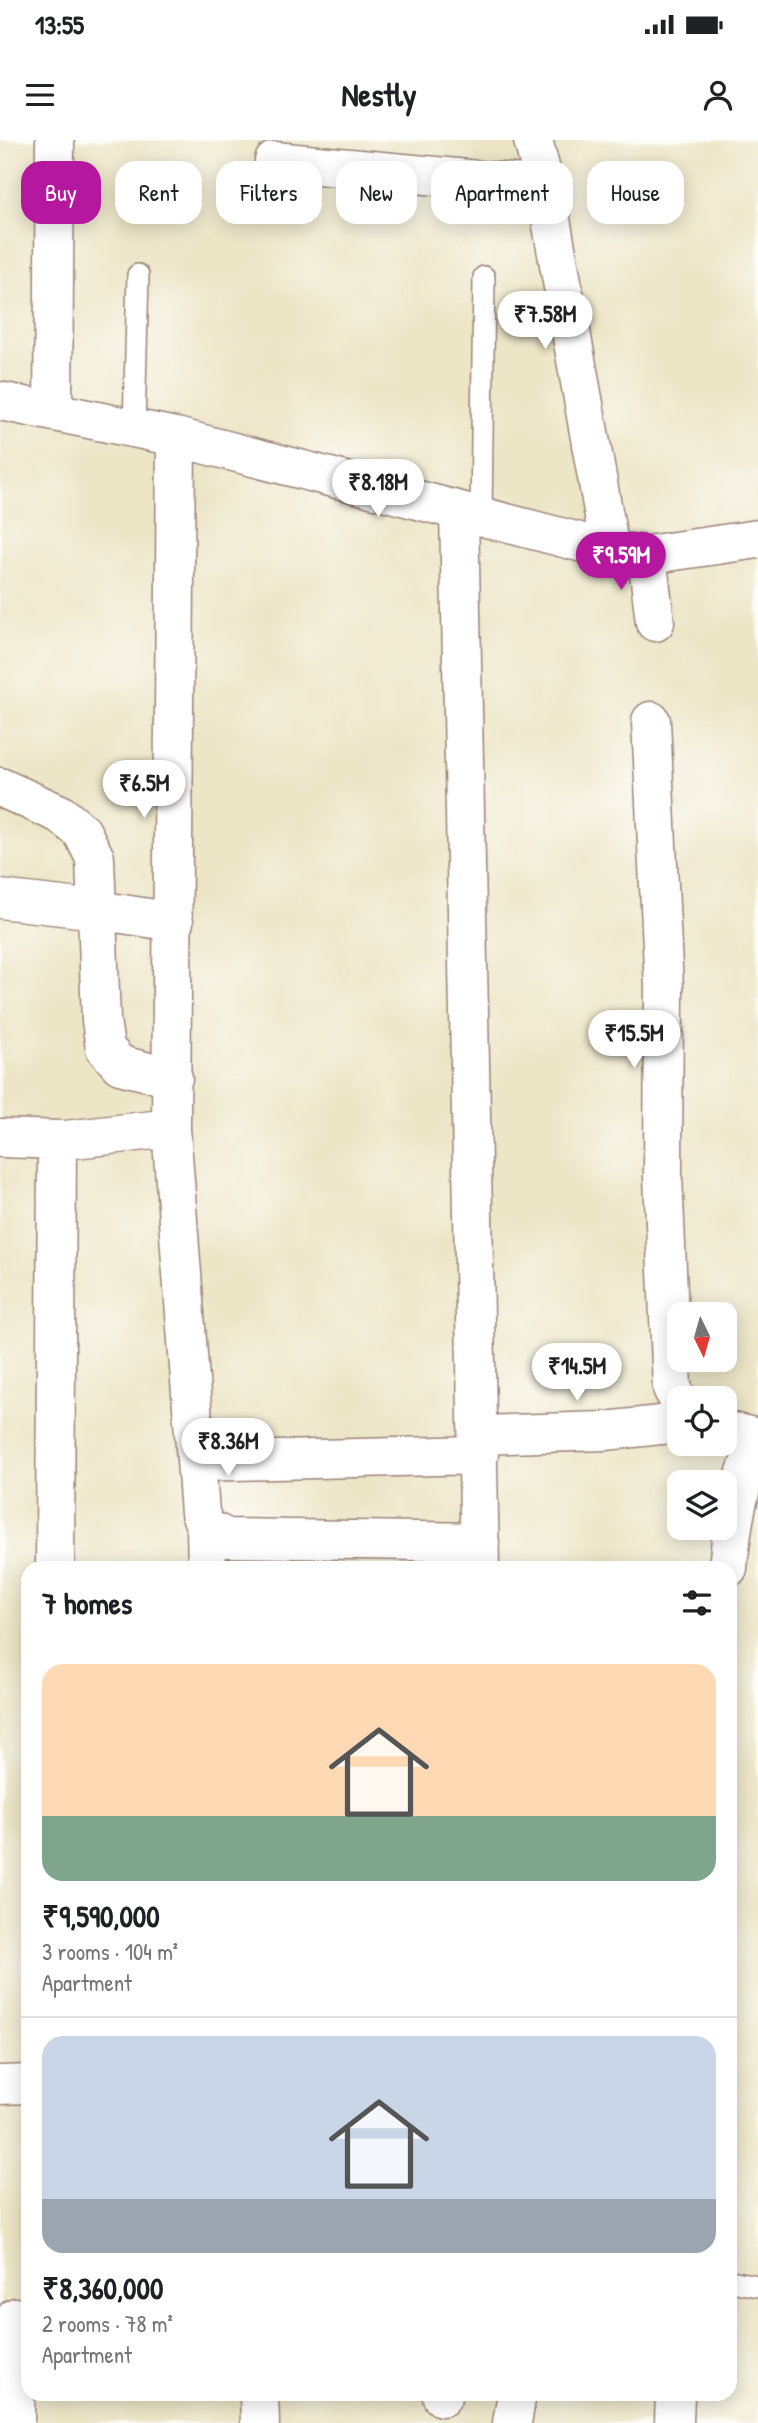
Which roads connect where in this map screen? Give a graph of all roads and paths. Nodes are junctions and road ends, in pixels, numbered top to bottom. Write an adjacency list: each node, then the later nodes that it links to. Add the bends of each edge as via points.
1 (55, 140): 10 (street)
2 (533, 140): 3 (street)
3 (538, 161)
4 (322, 165): 5 (street)
5 (431, 175)
6 (554, 224): 15 (street)
7 (138, 275): 11 (lane)
8 (484, 277): 13 (lane)
9 (0, 401): 10 (street)
10 (53, 411): 11 (street)
11 (134, 428): 12 (street)
12 (176, 437): 13 (street); 21 (street)
13 (470, 514): 15 (street); 30 (street)
14 (758, 539): 15 (street)
15 (629, 552): 16 (street)
16 (655, 622)
17 (651, 721): 26 (street, via 664,988 663,1175)
18 (0, 787): 20 (street, via 60,814 82,832 95,858)
19 (0, 899): 20 (street)
20 (97, 910): 21 (street); 22 (street, via 105,1048 120,1065)
21 (174, 922): 22 (street)
22 (173, 1078): 23 (street)
23 (171, 1128): 25 (street); 31 (street)
24 (0, 1138): 25 (street)
25 (61, 1140): 34 (street, via 57,1141)
26 (672, 1386)
27 (667, 1424): 30 (street)
28 (737, 1434): 29 (street)
29 (758, 1441): 36 (street, via 733,1519)
30 (478, 1445): 31 (street); 33 (street)
31 (197, 1462): 32 (street)
32 (206, 1528): 33 (street, via 228,1538); 35 (street)
33 (480, 1555)
34 (55, 1561)
35 (208, 1561)
36 (729, 1561)
37 (21, 2084): 38 (street)
38 (0, 2085)
39 (737, 2282): 40 (lane)
40 (758, 2286)
41 (15, 2317): 45 (street)
42 (259, 2401): 46 (street)
43 (516, 2401): 47 (street)
44 (676, 2401): 48 (street)
45 (15, 2423)
46 (260, 2423)
47 (512, 2423)
48 (674, 2423)

